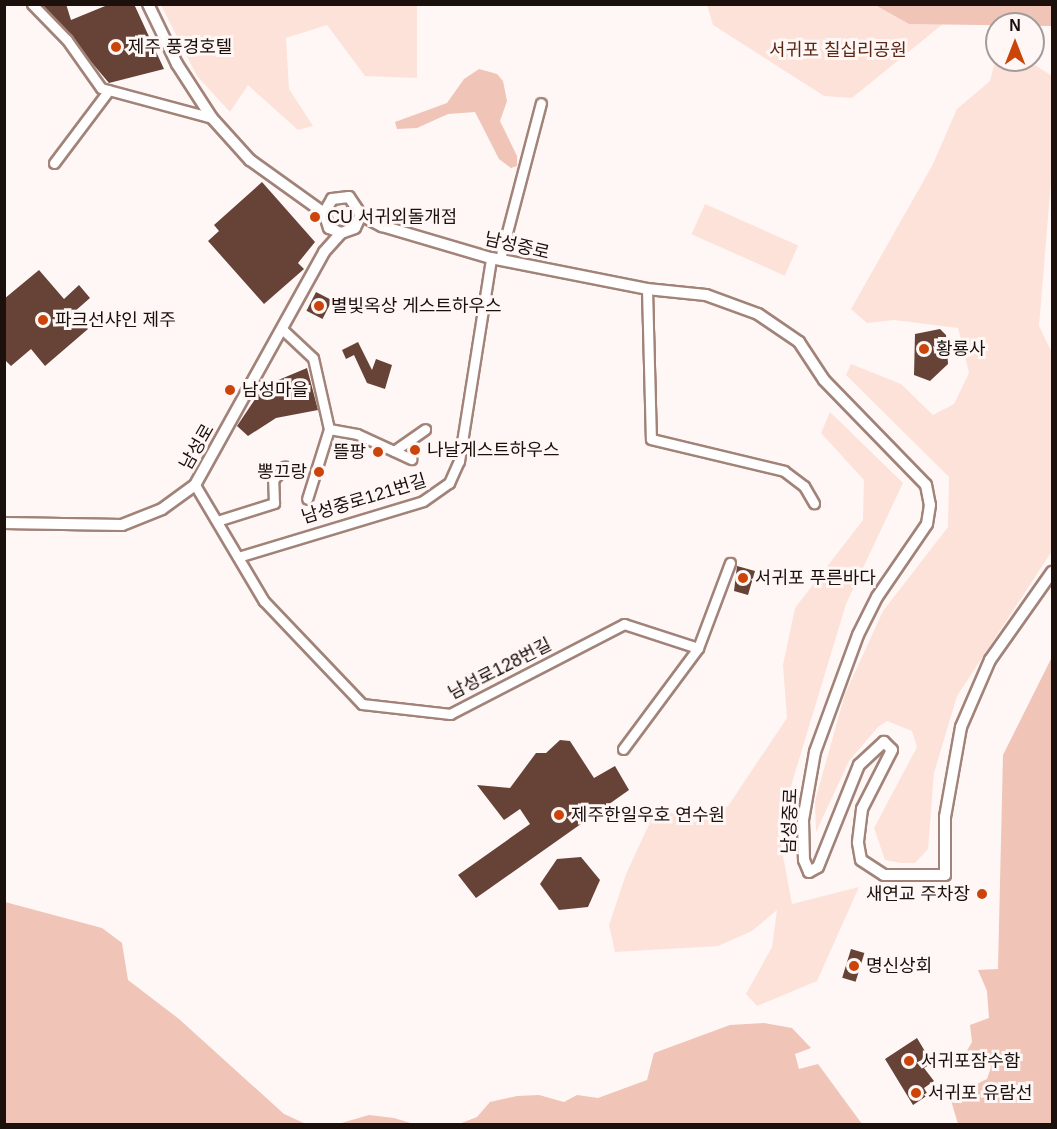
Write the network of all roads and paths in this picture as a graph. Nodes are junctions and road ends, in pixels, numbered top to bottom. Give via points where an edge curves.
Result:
1 (32, 4) edge
2 (148, 4) edge
3 (109, 90) junction
4 (541, 103) dead end
5 (212, 118) junction
6 (54, 163) dead end
7 (326, 208) junction
8 (359, 220) junction
9 (329, 228) junction
10 (341, 233) junction
11 (325, 250) junction
12 (495, 258) junction
13 (647, 290) junction
14 (282, 329) junction
15 (329, 429) junction
16 (425, 429) dead end
17 (394, 451) junction
18 (411, 459) dead end
19 (285, 466) dead end
20 (195, 484) junction
21 (307, 499) dead end
22 (814, 503) dead end
23 (217, 521) junction
24 (4, 523) edge
25 (238, 557) junction
26 (730, 563) dead end
27 (1053, 572) edge
28 (698, 648) junction
29 (623, 749) dead end

1 - 3 street via 67,40 101,88
2 - 5 street via 177,64
3 - 5 street
3 - 6 street
4 - 12 street, 남성중로121번길
5 - 7 street via 250,160
7 - 8 street via 337,197 350,197
7 - 9 street, 남성로
8 - 10 street, 남성로
8 - 12 street, 남성중로
9 - 10 street
9 - 11 street, 남성로
10 - 11 street, 남성로
11 - 14 street, 남성로
12 - 13 street, 남성중로
12 - 25 street, 남성중로121번길 via 459,461 448,483 423,501
13 - 22 street via 651,439 796,478
13 - 27 street, 남성중로 via 706,295 734,304 799,342 824,380 926,484 930,505 927,524 877,597 858,635 815,753 803,820 804,860 810,872 818,867 859,765 884,742 892,750 862,809 858,843 861,860 884,875 945,875 946,808 961,727 990,660
14 - 15 street via 313,358
14 - 20 street, 남성로
15 - 17 street via 357,434
15 - 21 street
16 - 17 street
17 - 18 street
19 - 23 street via 273,480 274,503
20 - 23 street, 남성로128번길
20 - 24 street, 남성로 via 162,509 122,525
23 - 25 street, 남성로128번길
25 - 28 street, 남성로128번길 via 264,601 362,704 450,714 624,624
26 - 28 street
28 - 29 street

